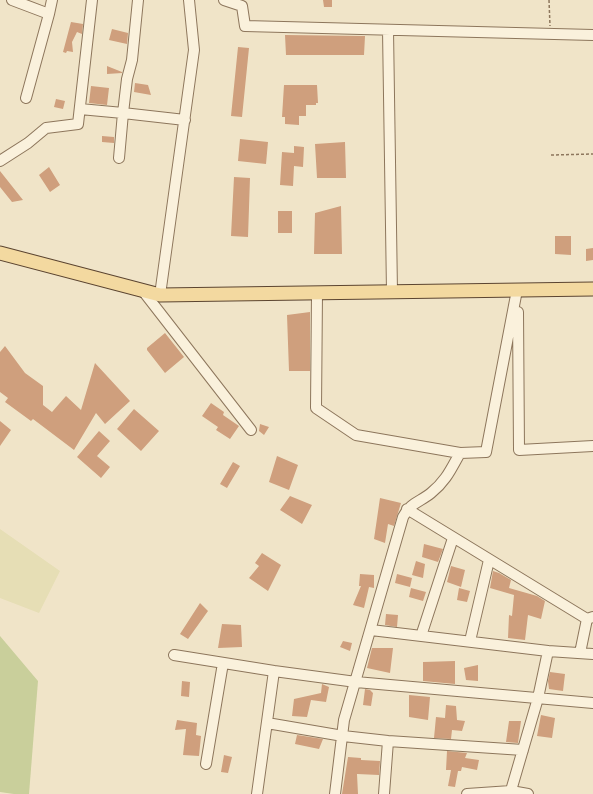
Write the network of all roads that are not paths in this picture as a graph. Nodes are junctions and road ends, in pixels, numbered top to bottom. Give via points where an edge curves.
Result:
1 (12, 0) edge
2 (52, 0) edge
3 (92, 0) edge
4 (138, 0) edge
5 (189, 0) edge
6 (224, 0) edge
7 (243, 3) edge
8 (49, 14) junction
9 (388, 30) junction
10 (593, 35) edge
11 (26, 98) dead end
12 (80, 110) junction
13 (123, 113) junction
14 (185, 120) junction
15 (119, 158) dead end
16 (0, 161) edge
17 (0, 253) edge
18 (593, 289) edge
19 (517, 290) junction
20 (142, 291) junction
21 (392, 292) junction
22 (317, 293) junction
23 (160, 295) junction
24 (251, 430) dead end
25 (593, 446) edge
26 (460, 453) junction
27 (407, 509) junction
28 (453, 538) junction
29 (490, 560) junction
30 (590, 618) edge
31 (371, 630) junction
32 (421, 636) junction
33 (470, 642) junction
34 (548, 651) junction
35 (580, 653) junction
36 (593, 654) edge
37 (174, 655) dead end
38 (223, 663) junction
39 (274, 672) junction
40 (356, 682) junction
41 (538, 698) junction
42 (593, 703) edge
43 (267, 723) junction
44 (342, 736) junction
45 (388, 741) junction
46 (523, 750) junction
47 (206, 764) dead end
48 (510, 792) edge
49 (257, 794) edge
50 (335, 794) edge
51 (384, 794) edge
52 (467, 794) edge
53 (528, 794) edge

1 - 8 street
2 - 8 street
3 - 12 street
4 - 13 street
5 - 14 street via 194,50
6 - 7 street
7 - 9 street via 245,26
8 - 11 street
9 - 10 street
9 - 21 street
12 - 13 street
12 - 16 street via 78,124 46,128
13 - 14 street
13 - 15 street
14 - 23 street
17 - 20 main road
18 - 19 main road
19 - 21 main road
19 - 25 street via 519,450
19 - 26 street via 486,452
20 - 23 main road
20 - 24 street
21 - 22 main road
22 - 23 main road
22 - 26 street via 316,408 356,435
26 - 27 street via 446,479
27 - 28 street
27 - 31 street
28 - 29 street
28 - 32 street
29 - 30 street
29 - 33 street
30 - 35 street
31 - 32 street
31 - 40 street
32 - 33 street
33 - 34 street
34 - 35 street
34 - 41 street
35 - 36 street
37 - 38 street
38 - 39 street
38 - 47 street
39 - 40 street
39 - 43 street
40 - 41 street
40 - 44 street via 344,720
41 - 42 street
41 - 46 street
43 - 44 street
43 - 49 street
44 - 45 street
44 - 50 street
45 - 46 street
45 - 51 street
46 - 48 street
48 - 52 street
48 - 53 street

